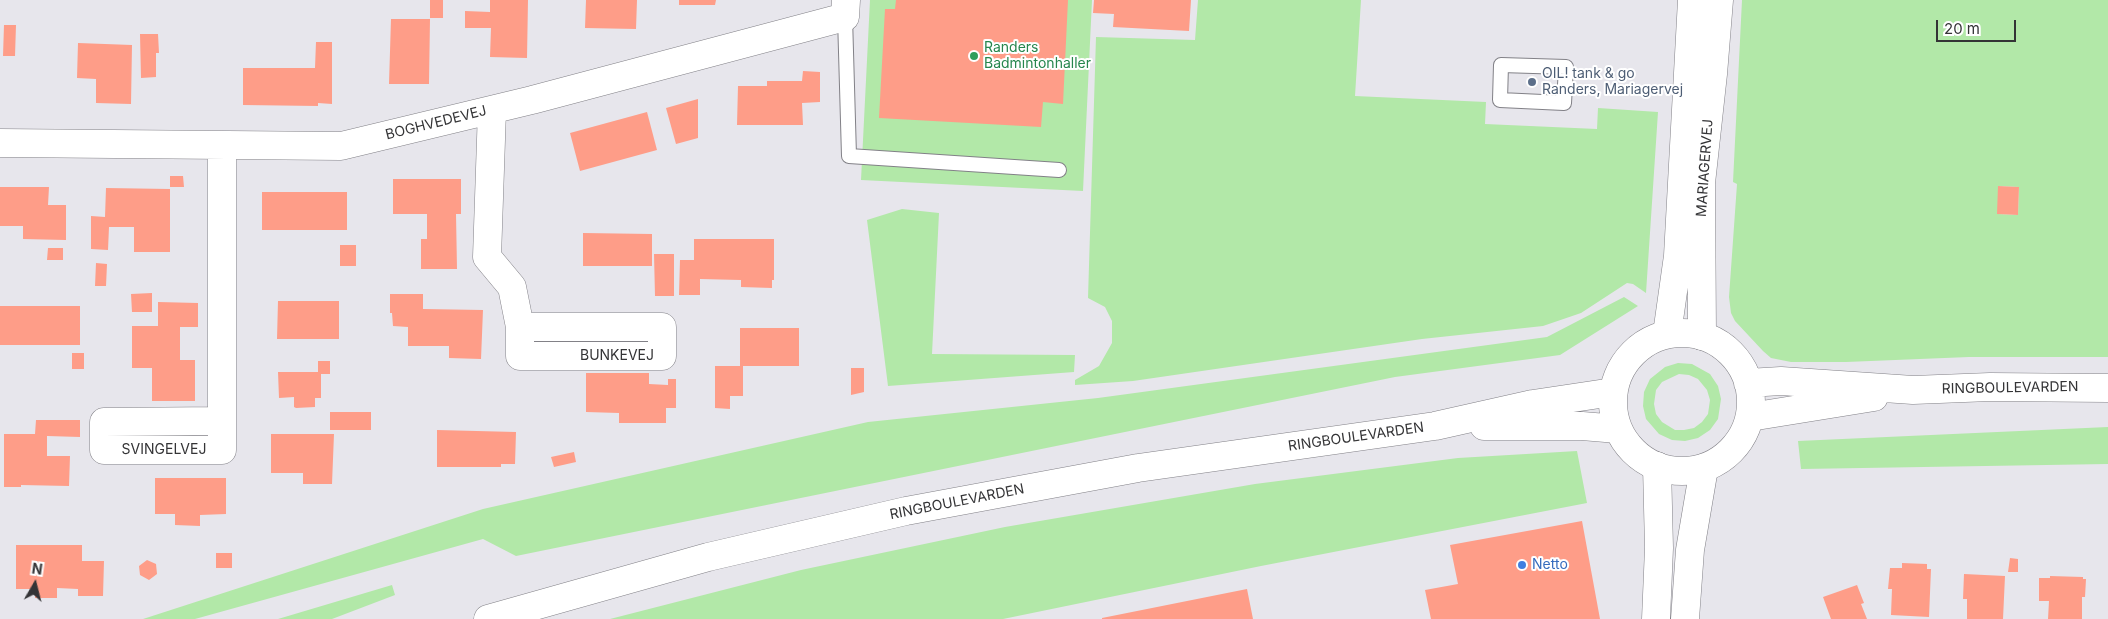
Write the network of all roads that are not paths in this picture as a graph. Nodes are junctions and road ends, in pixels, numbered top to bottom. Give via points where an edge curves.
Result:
1 (1692, 0) edge
2 (1719, 0) edge
3 (845, 9) edge
4 (1566, 67) joint
5 (492, 110) junction
6 (0, 143) edge
7 (222, 146) junction
8 (1059, 170) dead end
9 (520, 327) dead end
10 (1667, 334) junction
11 (1702, 336) junction
12 (1748, 383) junction
13 (2108, 388) edge
14 (1913, 390) junction
15 (1613, 392) junction
16 (1750, 416) junction
17 (222, 422) dead end
18 (1434, 426) junction
19 (1618, 429) junction
20 (1657, 466) junction
21 (1704, 468) junction
22 (488, 619) edge
23 (1656, 619) edge
24 (1685, 619) edge

1 - 10 street, MARIAGERVEJ via 1678,256
2 - 11 street, MARIAGERVEJ via 1701,183
3 - 5 street, BOGHVEDEVEJ
3 - 8 lane via 849,156
4 - 4 lane via 1564,103 1500,100 1501,65
5 - 7 street, BOGHVEDEVEJ via 341,146
5 - 9 street via 487,257 512,286
6 - 7 street, BOGHVEDEVEJ
7 - 17 street
10 - 11 street
10 - 15 street via 1645,343 1627,359
11 - 12 street via 1715,341 1736,359
12 - 14 street, RINGBOULEVARDEN via 1781,381
12 - 16 street
13 - 14 street, RINGBOULEVARDEN
14 - 16 street, RINGBOULEVARDEN
15 - 18 street, RINGBOULEVARDEN via 1533,404
15 - 19 street via 1612,404
16 - 21 street via 1731,451
18 - 19 street, RINGBOULEVARDEN
18 - 22 street, RINGBOULEVARDEN via 1138,468 906,511 708,557
19 - 20 street via 1638,456
20 - 21 street via 1680,471
20 - 23 street via 1659,548
21 - 24 street via 1690,550

